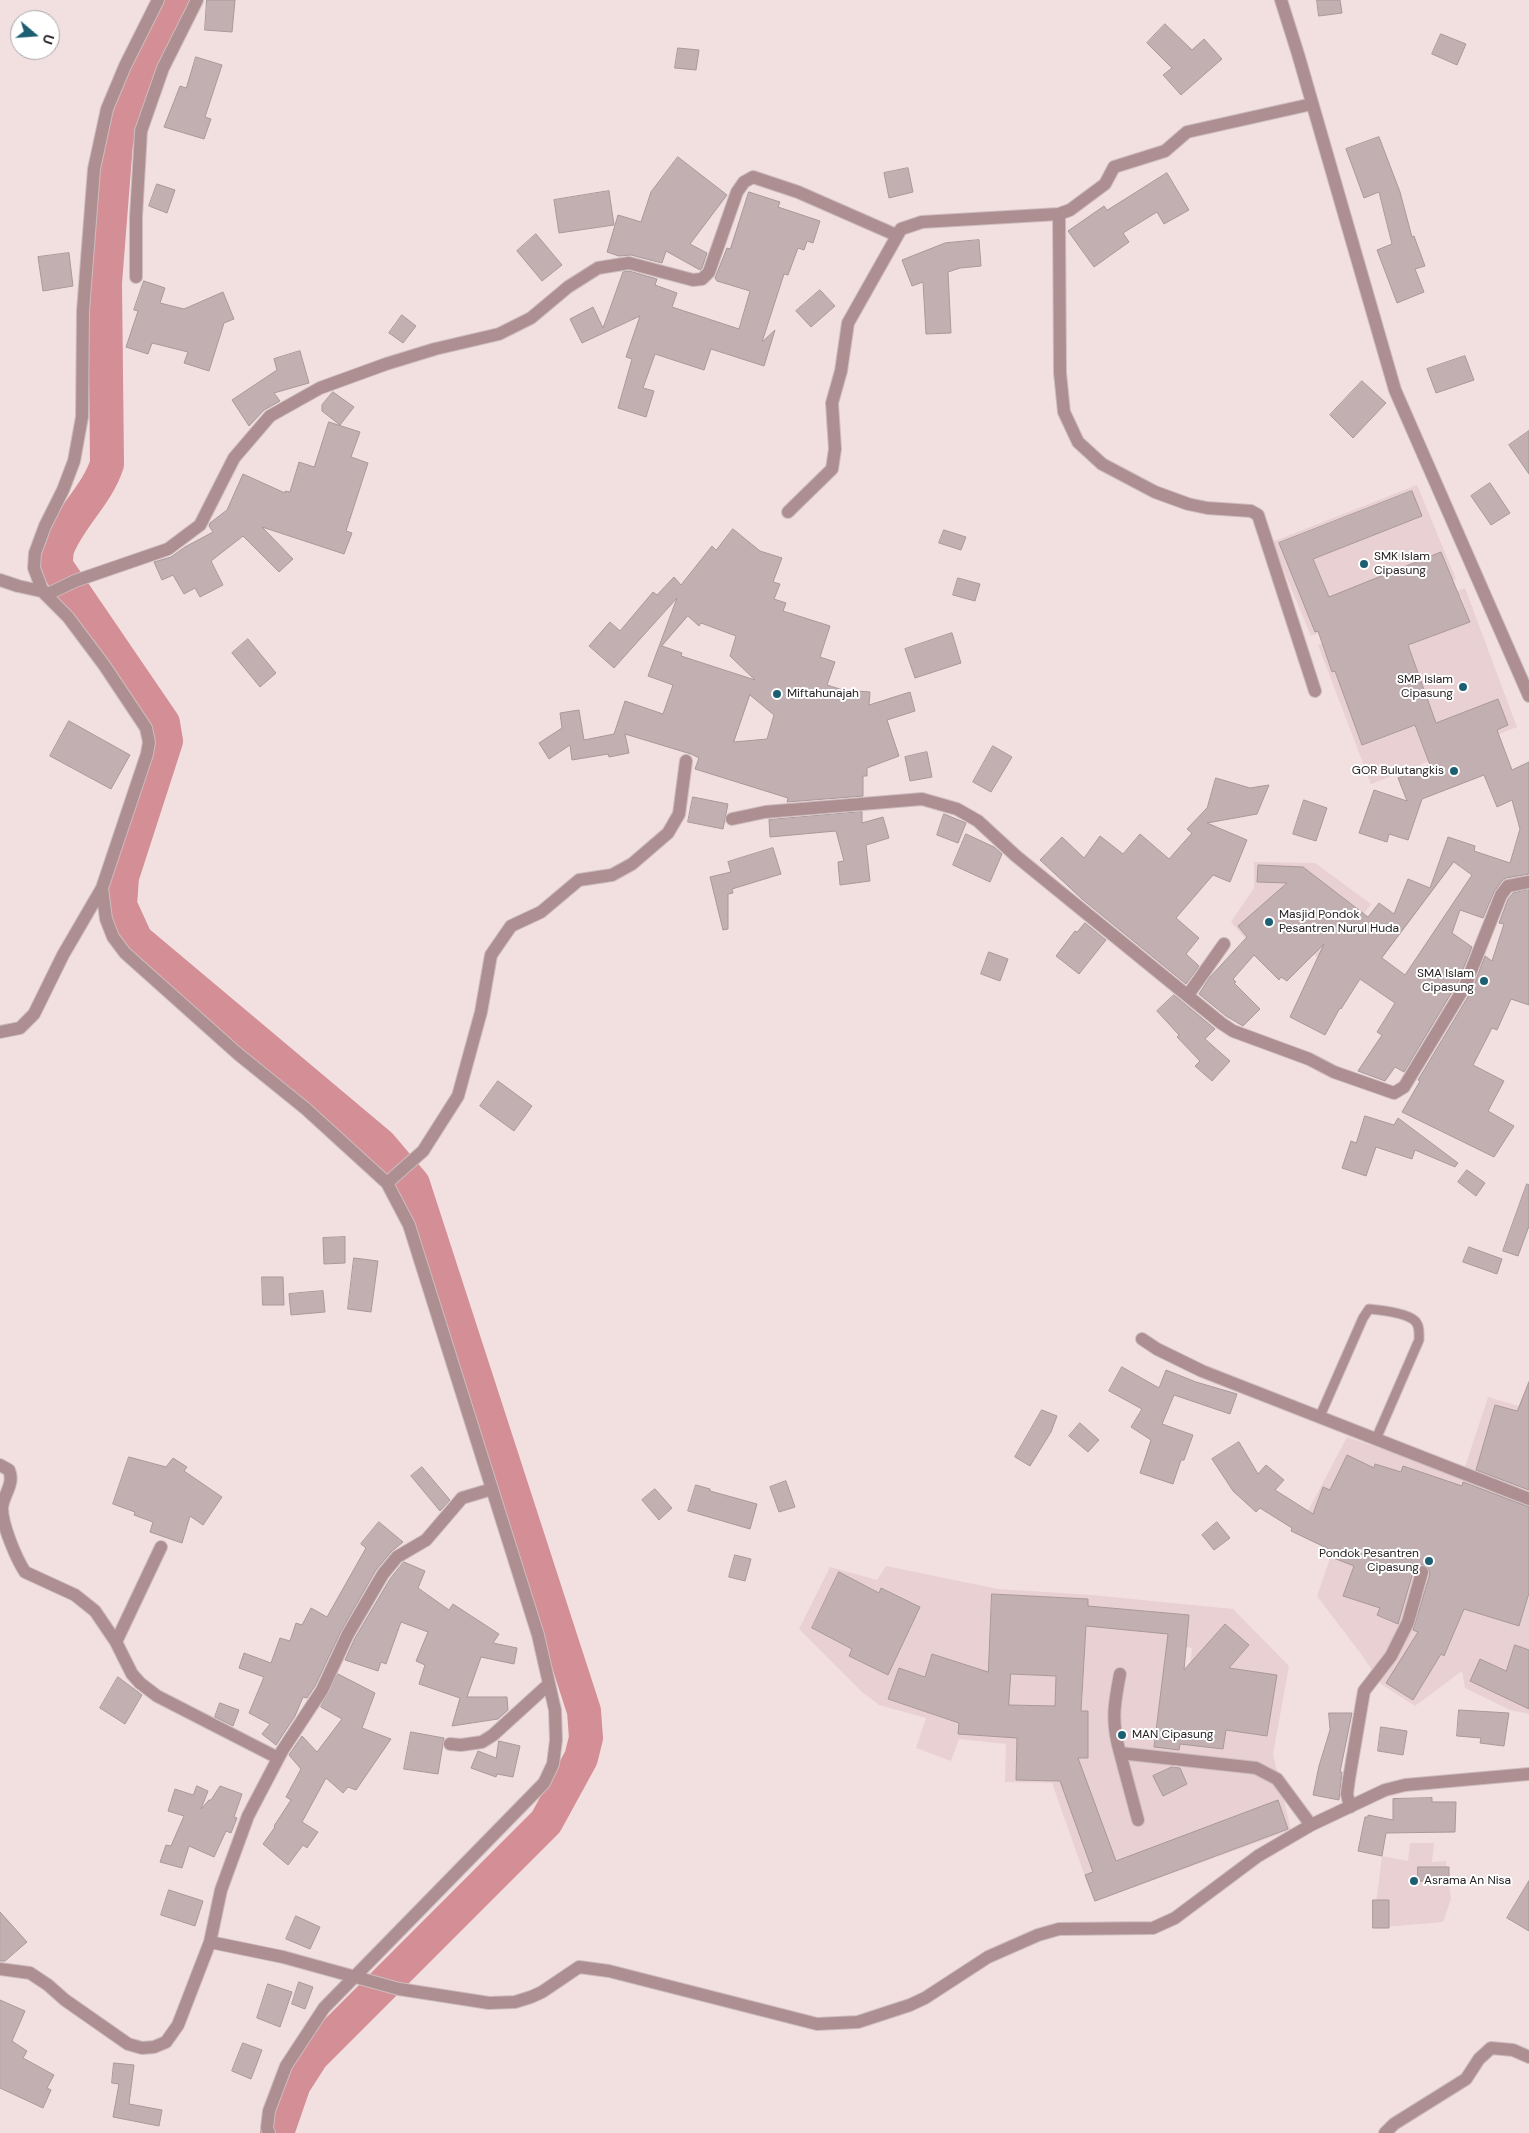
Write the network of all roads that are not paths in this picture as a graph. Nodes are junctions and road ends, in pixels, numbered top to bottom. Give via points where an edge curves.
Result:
1 (158, 0) edge
2 (197, 0) edge
3 (1281, 0) edge
4 (1312, 104) junction
5 (1059, 214) junction
6 (896, 236) junction
7 (136, 277) dead end
8 (788, 512) dead end
9 (0, 580) edge
10 (49, 592) junction
11 (1315, 692) dead end
12 (1529, 696) edge
13 (686, 761) dead end
14 (732, 819) dead end
15 (1529, 882) edge
16 (102, 888) junction
17 (1224, 944) dead end
18 (1188, 995) junction
19 (0, 1032) edge
20 (389, 1180) junction
21 (1142, 1339) dead end
22 (1320, 1416) junction
23 (1376, 1439) junction
24 (0, 1466) edge
25 (492, 1490) junction
26 (1529, 1500) edge
27 (161, 1547) dead end
28 (1422, 1572) dead end
29 (116, 1642) junction
30 (1120, 1674) dead end
31 (549, 1684) junction
32 (450, 1744) dead end
33 (1120, 1753) junction
34 (278, 1758) junction
35 (1529, 1774) edge
36 (1350, 1807) junction
37 (1138, 1820) dead end
38 (1311, 1825) junction
39 (210, 1942) junction
40 (0, 1969) edge
41 (354, 1976) junction
42 (1529, 2057) edge
43 (268, 2133) edge
44 (1385, 2133) edge

1 - 10 street via 107,109 94,168 83,311 82,417 74,461 36,552 34,568
2 - 7 street via 163,68 141,131
3 - 4 street
4 - 5 street via 1187,132 1165,151 1114,167 1105,184 1070,210
4 - 12 street via 1395,390
5 - 6 street via 922,222 901,229
5 - 11 street via 1060,374 1064,412 1078,442 1102,464 1148,488 1188,504 1251,511 1258,515
6 - 8 street via 848,322 832,403 835,449 832,469
6 - 10 street via 798,192 753,177 744,182 737,192 709,272 702,278 693,280 629,262 598,268 568,287 531,318 499,334 435,349 320,388 270,416 234,458 200,525 168,549
9 - 10 street
10 - 16 street via 146,728 147,754
13 - 20 street via 679,814 668,833 632,864 612,875 579,880 541,912 511,926 491,955 481,1012 458,1096 423,1151
14 - 18 street via 765,812 922,799 957,809 978,821 1016,856
15 - 18 street via 1508,886 1501,895 1465,986 1404,1087 1394,1093 1233,1031
16 - 19 street via 63,955 34,1014 20,1028
16 - 20 street via 112,936 125,952 238,1054
17 - 18 street
20 - 25 street via 409,1225
21 - 22 street via 1202,1371
22 - 23 street
22 - 23 lane via 1369,1310 1382,1310 1414,1320 1419,1328 1419,1340
23 - 26 street
24 - 29 street via 9,1470 12,1478 3,1502 4,1523 25,1572 60,1586 86,1602
25 - 31 street via 538,1635
25 - 34 street via 462,1498 426,1540 397,1557 383,1574 348,1634 322,1690
27 - 29 street
28 - 36 street via 1408,1622 1391,1656 1364,1690 1347,1794
29 - 34 street via 132,1674 151,1691
30 - 33 street via 1114,1707 1114,1731
31 - 32 street via 482,1742
31 - 41 street via 555,1710 556,1740 553,1764 544,1783
33 - 37 street
33 - 38 street via 1256,1768 1278,1779
34 - 39 street via 248,1816 234,1852 221,1890
35 - 36 street via 1405,1785
36 - 38 street
38 - 41 street via 1258,1856 1175,1918 1153,1928 1059,1928 988,1957 925,1998 858,2022 817,2024 593,1968 579,1967 542,1992 515,2002 489,2003 399,1989
39 - 40 street via 178,2024 166,2042 154,2047 128,2044 30,1973
39 - 41 street
41 - 43 street via 324,2008 286,2066 269,2111
42 - 44 street via 1513,2050 1491,2048 1466,2079

